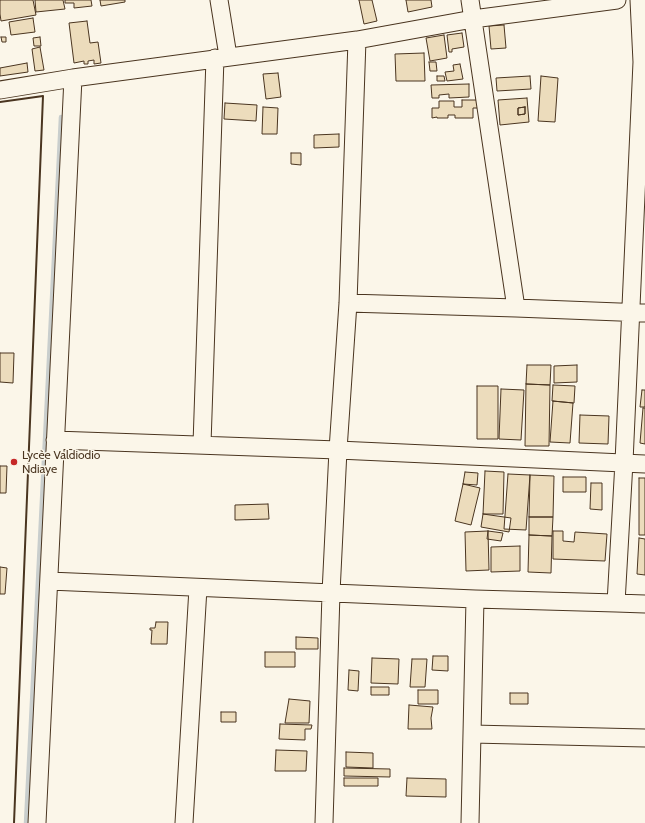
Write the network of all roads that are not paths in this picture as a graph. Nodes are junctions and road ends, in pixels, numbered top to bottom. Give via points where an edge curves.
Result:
1 (219, 0) edge
2 (470, 0) edge
3 (616, 0) edge
4 (639, 0) edge
5 (473, 19) junction
6 (357, 40) junction
7 (221, 57) junction
8 (644, 62) edge
9 (73, 78) junction
10 (0, 90) edge
11 (348, 303) junction
12 (516, 308) junction
13 (638, 313) edge
14 (56, 440) junction
15 (202, 444) junction
16 (338, 450) junction
17 (624, 462) junction
18 (645, 464) edge
19 (49, 581) junction
20 (198, 588) junction
21 (331, 593) junction
22 (475, 599) junction
23 (616, 603) junction
24 (645, 604) edge
25 (472, 734) junction
26 (645, 738) edge
27 (37, 823) edge
28 (184, 823) edge
29 (324, 823) edge
30 (470, 823) edge

1 - 7 street
2 - 5 street
3 - 5 street
4 - 8 street
5 - 6 street
5 - 12 street
6 - 7 street
6 - 11 street
7 - 9 street
7 - 15 street
8 - 13 street
9 - 10 street
9 - 14 street
11 - 12 street
11 - 16 street
12 - 13 street
13 - 17 street
14 - 15 street
14 - 19 street
15 - 16 street
16 - 17 street
16 - 21 street
17 - 18 street
17 - 23 street
19 - 20 street
19 - 27 street
20 - 21 street
20 - 28 street
21 - 22 street
21 - 29 street
22 - 23 street
22 - 25 street
23 - 24 street
25 - 26 street
25 - 30 street

